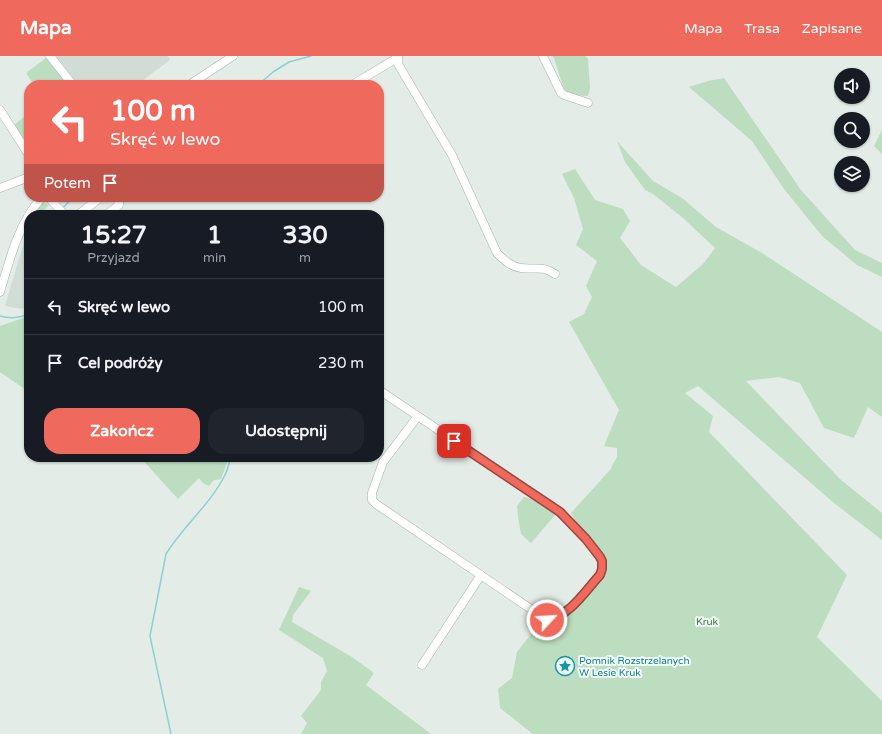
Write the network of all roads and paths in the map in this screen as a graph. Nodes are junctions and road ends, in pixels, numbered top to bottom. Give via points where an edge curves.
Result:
1 (50, 56) edge
2 (232, 56) edge
3 (543, 56) edge
4 (398, 57) edge
5 (69, 80) edge
6 (196, 80) edge
7 (360, 80) edge
8 (588, 103) dead end
9 (0, 110) edge
10 (24, 146) edge
11 (24, 179) edge
12 (0, 188) edge
13 (38, 202) edge
14 (53, 202) edge
15 (95, 202) edge
16 (119, 202) edge
17 (32, 210) edge
18 (61, 210) edge
19 (84, 210) edge
20 (112, 210) edge
21 (24, 223) edge
22 (555, 274) dead end
23 (0, 292) edge
24 (384, 393) edge
25 (418, 416) junction
26 (384, 461) edge
27 (383, 462) edge
28 (481, 575) junction
29 (422, 664) dead end

1 - 5 street
2 - 6 street
3 - 8 street via 561,93
4 - 7 street
4 - 22 street via 398,64 452,155 497,253 519,268 544,268
9 - 10 street
11 - 12 street
13 - 17 street
14 - 18 street
15 - 19 street
16 - 20 street
21 - 23 street
24 - 25 street
25 - 26 street
25 - 28 street via 560,512 586,539 602,561 600,575 572,606 547,620
27 - 28 street via 372,500
28 - 29 street

